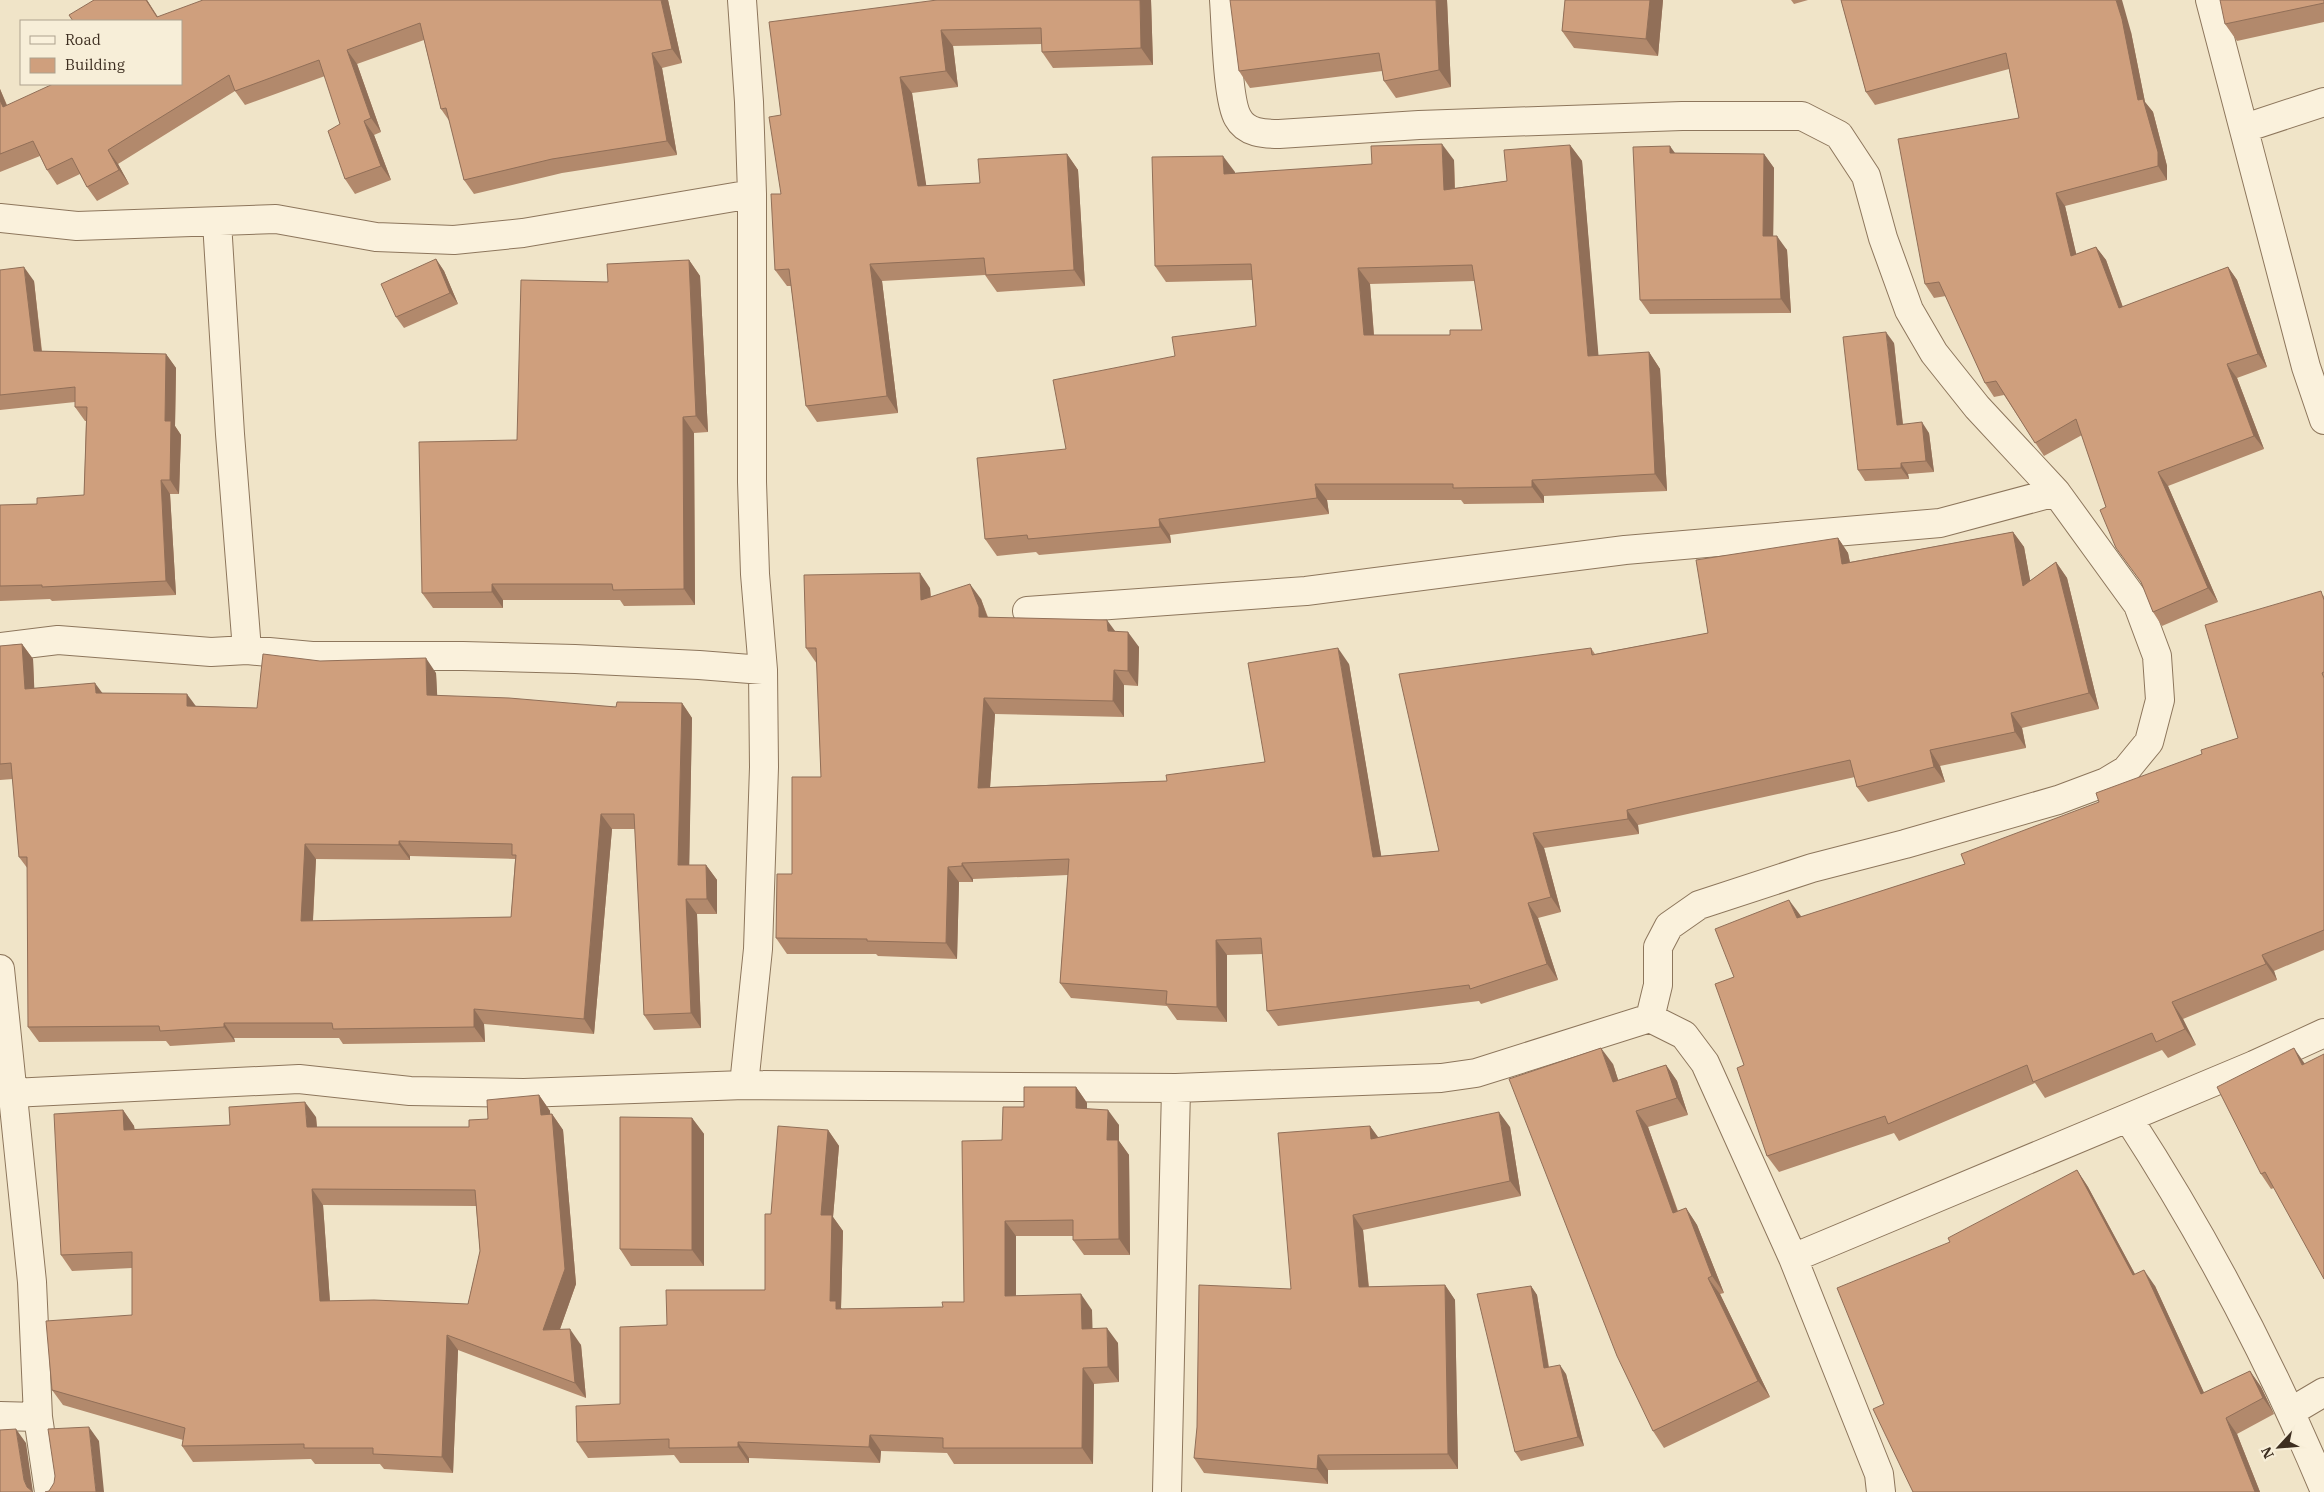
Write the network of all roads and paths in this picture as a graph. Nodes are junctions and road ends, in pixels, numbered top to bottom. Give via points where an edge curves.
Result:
1 (742, 0) edge
2 (1224, 0) edge
3 (2210, 0) edge
4 (2324, 102) edge
5 (2245, 128) junction
6 (752, 194) junction
7 (0, 218) edge
8 (217, 222) junction
9 (2324, 420) edge
10 (2056, 492) junction
11 (1027, 611) dead end
12 (0, 647) edge
13 (247, 650) junction
14 (763, 670) junction
15 (0, 969) edge
16 (1650, 1018) junction
17 (2324, 1033) edge
18 (744, 1084) junction
19 (1176, 1088) junction
20 (12, 1093) junction
21 (2128, 1118) junction
22 (1793, 1258) junction
23 (2324, 1392) edge
24 (2292, 1411) junction
25 (0, 1416) edge
26 (38, 1417) junction
27 (2324, 1489) edge
28 (49, 1492) edge
29 (1167, 1492) edge
30 (1882, 1492) edge

1 - 6 street
2 - 10 street via 1232,96 1238,119 1249,129 1262,134 1682,116 1802,116 1839,135 1866,176 1909,310 1934,353 1977,407
3 - 5 street
4 - 5 street
5 - 9 street via 2306,366
6 - 8 street via 522,233 454,240 376,236 276,220
6 - 14 street via 752,482
7 - 8 street via 77,226
8 - 13 street
10 - 11 street via 1940,523 1625,550 1306,592
10 - 16 street via 2138,605 2156,656 2160,700 2149,742 2126,770 2106,782 2058,800 1812,868 1699,906 1669,926 1658,947 1658,985
12 - 13 street via 58,640 211,652
13 - 14 street via 312,656 575,659
14 - 18 street via 764,767 758,949
15 - 20 street
16 - 19 street via 1458,1076
16 - 22 street via 1684,1035 1705,1063
17 - 21 street
18 - 19 street
18 - 20 street via 515,1093 410,1091 299,1079
19 - 29 street
20 - 26 street via 32,1282
21 - 22 street
21 - 24 street via 2176,1192
22 - 30 street via 1879,1474
23 - 24 street
24 - 27 street
25 - 26 street
26 - 28 street

